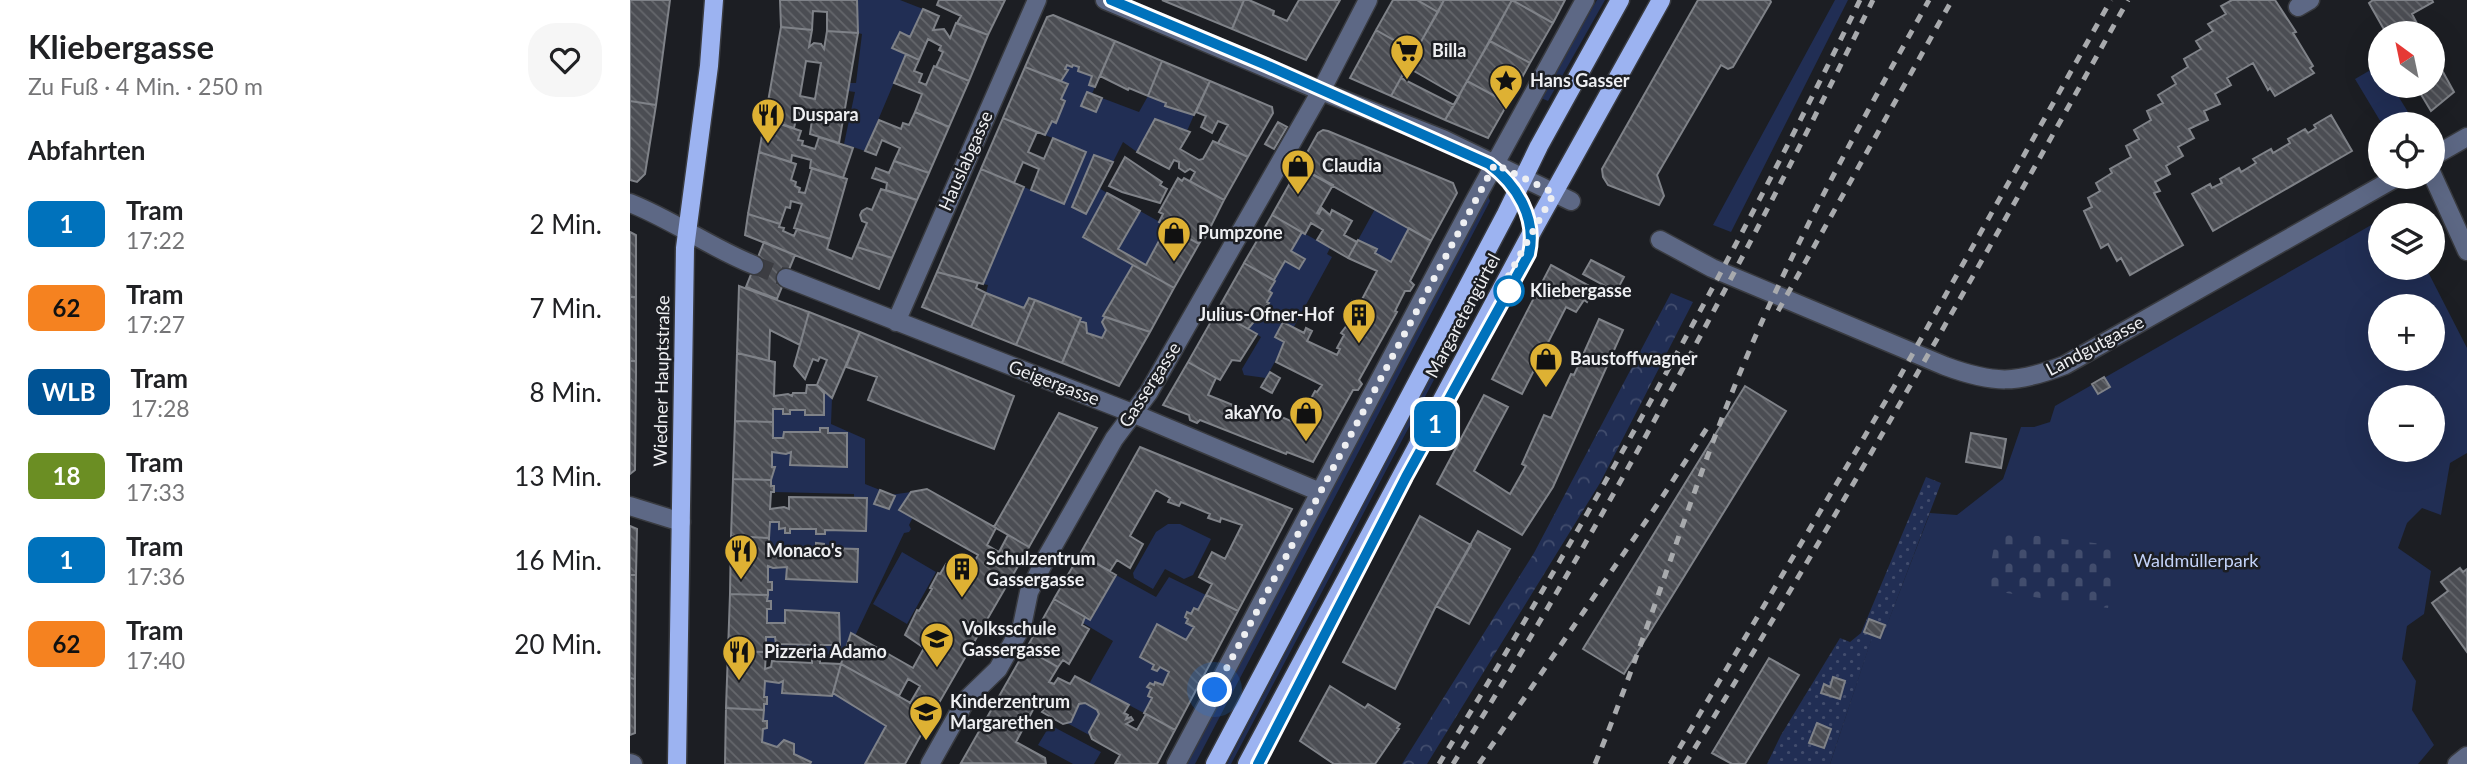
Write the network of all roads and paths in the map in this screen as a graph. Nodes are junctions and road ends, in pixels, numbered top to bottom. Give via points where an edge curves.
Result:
1 (714, 0) edge
2 (1037, 0) edge
3 (1105, 0) edge
4 (1368, 0) edge
5 (1585, 0) edge
6 (1620, 0) edge
7 (1661, 0) edge
8 (1321, 91) junction
9 (2467, 137) edge
10 (2445, 150) edge
11 (1495, 164) junction
12 (1524, 178) junction
13 (2377, 189) edge
14 (2439, 189) edge
15 (1554, 193) junction
16 (1571, 201) dead end
17 (630, 202) edge
18 (687, 231) junction
19 (1660, 240) dead end
20 (2467, 251) edge
21 (754, 265) tunnel mouth
22 (786, 278) tunnel mouth
23 (896, 322) junction
24 (1132, 414) junction
25 (1320, 492) junction
26 (630, 506) edge
27 (681, 522) junction
28 (2467, 756) edge
29 (677, 764) edge
30 (930, 764) edge
31 (1176, 764) edge
32 (1215, 764) edge
33 (1247, 764) edge
34 (2457, 764) edge

1 - 18 main road, Wiedner Hauptstraße
2 - 23 street, Hauslabgasse
3 - 8 street
4 - 8 street, Gassergasse
5 - 11 street
6 - 12 main road, Margaretengürtel
7 - 15 main road, Margaretengürtel
8 - 11 street
8 - 24 street, Gassergasse via 1149,392
9 - 10 street
11 - 12 street
11 - 25 street
12 - 15 street
12 - 32 main road, Margaretengürtel
13 - 19 street, Landgutgasse via 2065,365 2018,379 1984,379 1945,366 1712,268
14 - 20 street
15 - 16 street
15 - 33 main road, Margaretengürtel
17 - 18 street
18 - 21 street
18 - 27 main road, Wiedner Hauptstraße
22 - 23 street, Geigergasse
23 - 24 street, Geigergasse
24 - 25 street, Geigergasse
24 - 30 street, Gassergasse via 1045,560 1029,592 1022,626 998,669 966,700
25 - 31 street
26 - 27 street
27 - 29 main road, Wiedner Hauptstraße
28 - 34 street

